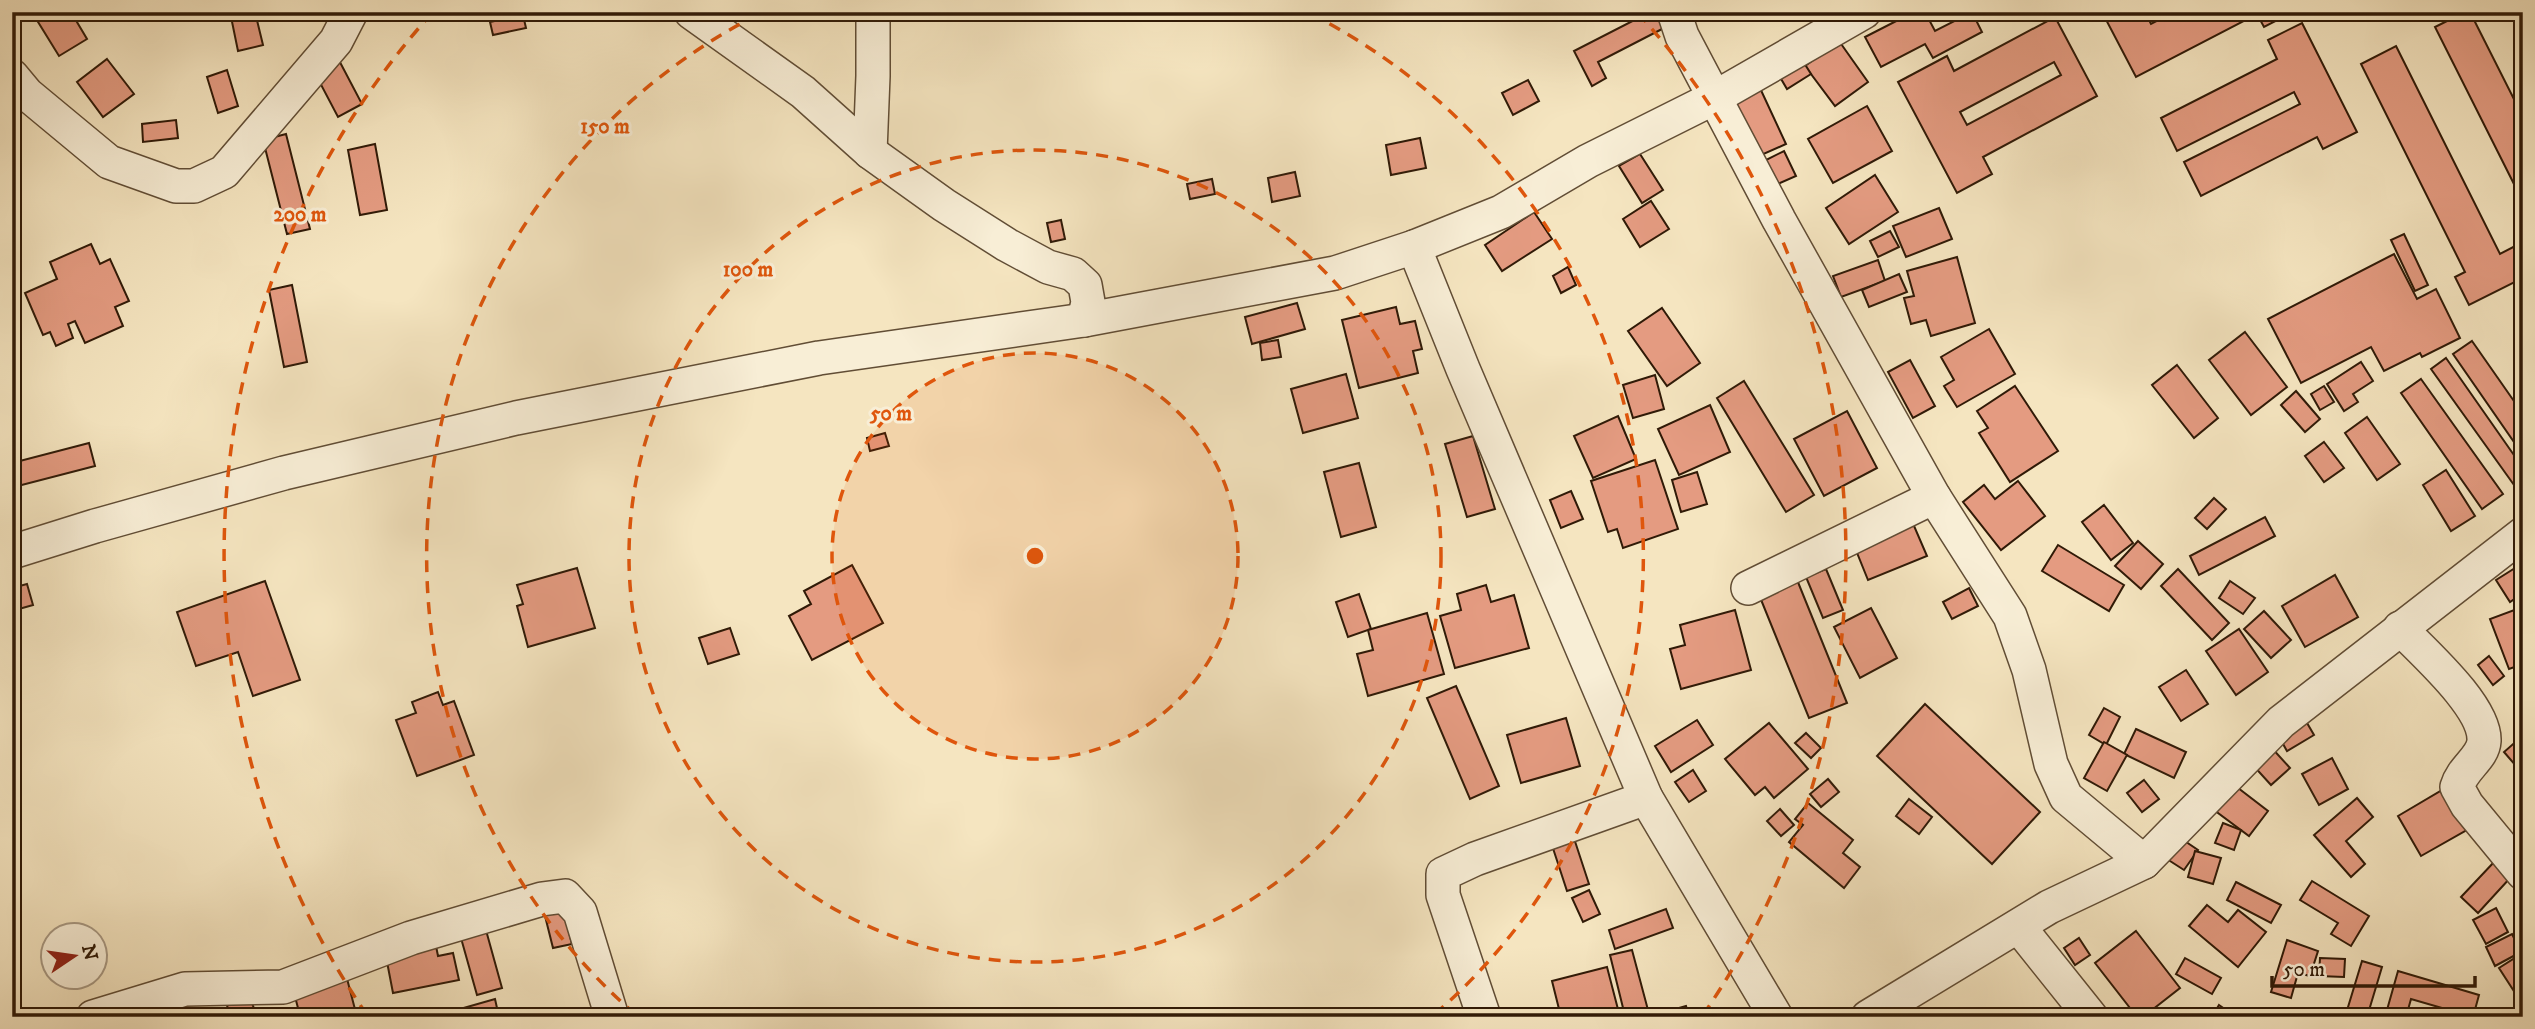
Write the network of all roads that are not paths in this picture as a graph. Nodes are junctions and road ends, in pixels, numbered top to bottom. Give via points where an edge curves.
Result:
1 (351, 12) edge
2 (691, 12) edge
3 (873, 12) edge
4 (1674, 12) edge
5 (1864, 12) edge
6 (12, 76) edge
7 (1714, 98) junction
8 (870, 152) junction
9 (1414, 247) junction
10 (1084, 320) junction
11 (1934, 497) junction
12 (2523, 534) edge
13 (12, 552) edge
14 (1748, 588) dead end
15 (2400, 628) junction
16 (1646, 798) junction
17 (2144, 862) junction
18 (2523, 873) edge
19 (2019, 927) junction
20 (153, 1008) edge
21 (93, 1017) edge
22 (612, 1017) edge
23 (1484, 1017) edge
24 (1776, 1017) edge
25 (1868, 1017) edge
26 (2091, 1017) edge

1 - 6 street via 336,41 224,172 194,186 176,186 109,162 27,94
2 - 8 street via 803,92
3 - 8 street
4 - 7 street
5 - 7 street
7 - 9 street via 1588,161 1501,212
7 - 11 street
8 - 10 street via 1007,245 1048,267 1073,274 1085,285
9 - 10 street via 1335,273
9 - 16 street
10 - 13 street via 819,358 516,418 284,473
11 - 14 street
11 - 17 street via 2010,616 2029,670 2051,764 2066,797
12 - 15 street
15 - 17 street via 2281,722
15 - 18 street via 2468,699 2477,715 2484,740 2479,756 2461,774 2457,787
16 - 23 street via 1443,874 1443,895
16 - 24 street
17 - 19 street via 2049,907
19 - 25 street
19 - 26 street
20 - 21 street
20 - 22 street via 185,989 283,987 411,939 565,895 580,912

